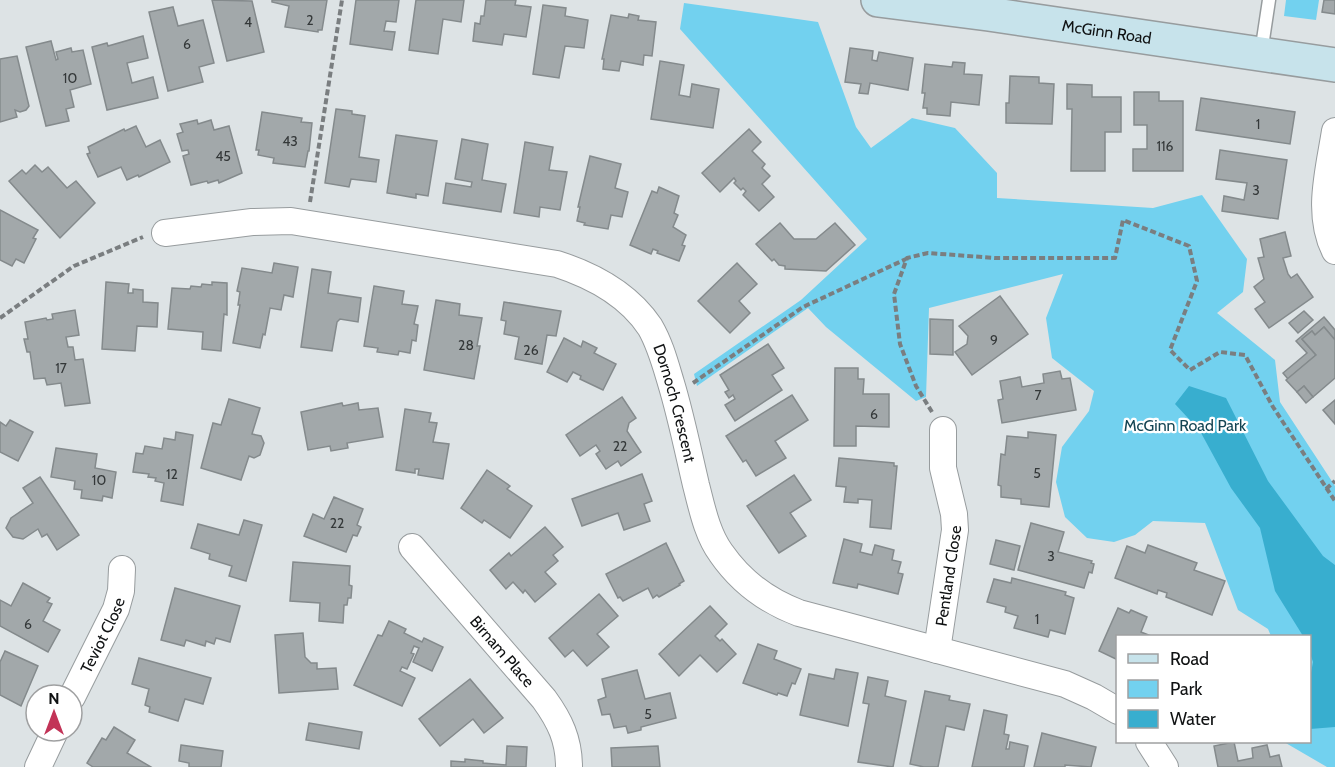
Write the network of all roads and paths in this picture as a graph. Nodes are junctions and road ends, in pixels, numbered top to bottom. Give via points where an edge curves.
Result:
1 (342, 0) edge
2 (878, 0) edge
3 (1269, 0) edge
4 (989, 7) edge
5 (1261, 54) junction
6 (1335, 64) edge
7 (1335, 131) edge
8 (307, 224) junction
9 (165, 233) joint
10 (1335, 251) edge
11 (907, 258) junction
12 (0, 318) edge
13 (675, 396) junction
14 (943, 430) joint
15 (1335, 482) edge
16 (1326, 489) junction
17 (1335, 501) edge
18 (412, 547) dead end
19 (122, 569) dead end
20 (937, 650) junction
21 (79, 683) edge
22 (1116, 710) edge
23 (49, 743) edge
24 (1150, 743) edge
25 (38, 767) edge
26 (569, 767) edge
27 (1165, 767) edge

1 - 8 path
2 - 4 street, McGinn Road
3 - 5 lane
4 - 5 street, McGinn Road
5 - 6 street, McGinn Road
7 - 10 street via 1324,206
8 - 9 street, Dornoch Crescent via 280,220
8 - 13 street, Dornoch Crescent via 557,264 581,272 616,291 649,326 661,348
9 - 12 path via 137,238 74,266
11 - 13 path via 802,307
11 - 14 path via 894,294 900,344 916,386
11 - 16 path via 928,252 995,258 1115,258 1123,220 1189,246 1197,281 1170,350 1190,369 1220,352 1245,355
13 - 20 street, Dornoch Crescent via 706,523 720,552 741,578 781,606
14 - 20 street, Pentland Close via 941,456 955,530
15 - 16 path
16 - 17 path
18 - 26 street, Birnam Place via 556,715 565,733
19 - 21 street, Teviot Close via 116,609
20 - 22 street, Dornoch Crescent via 1065,684
23 - 25 street
24 - 27 street

